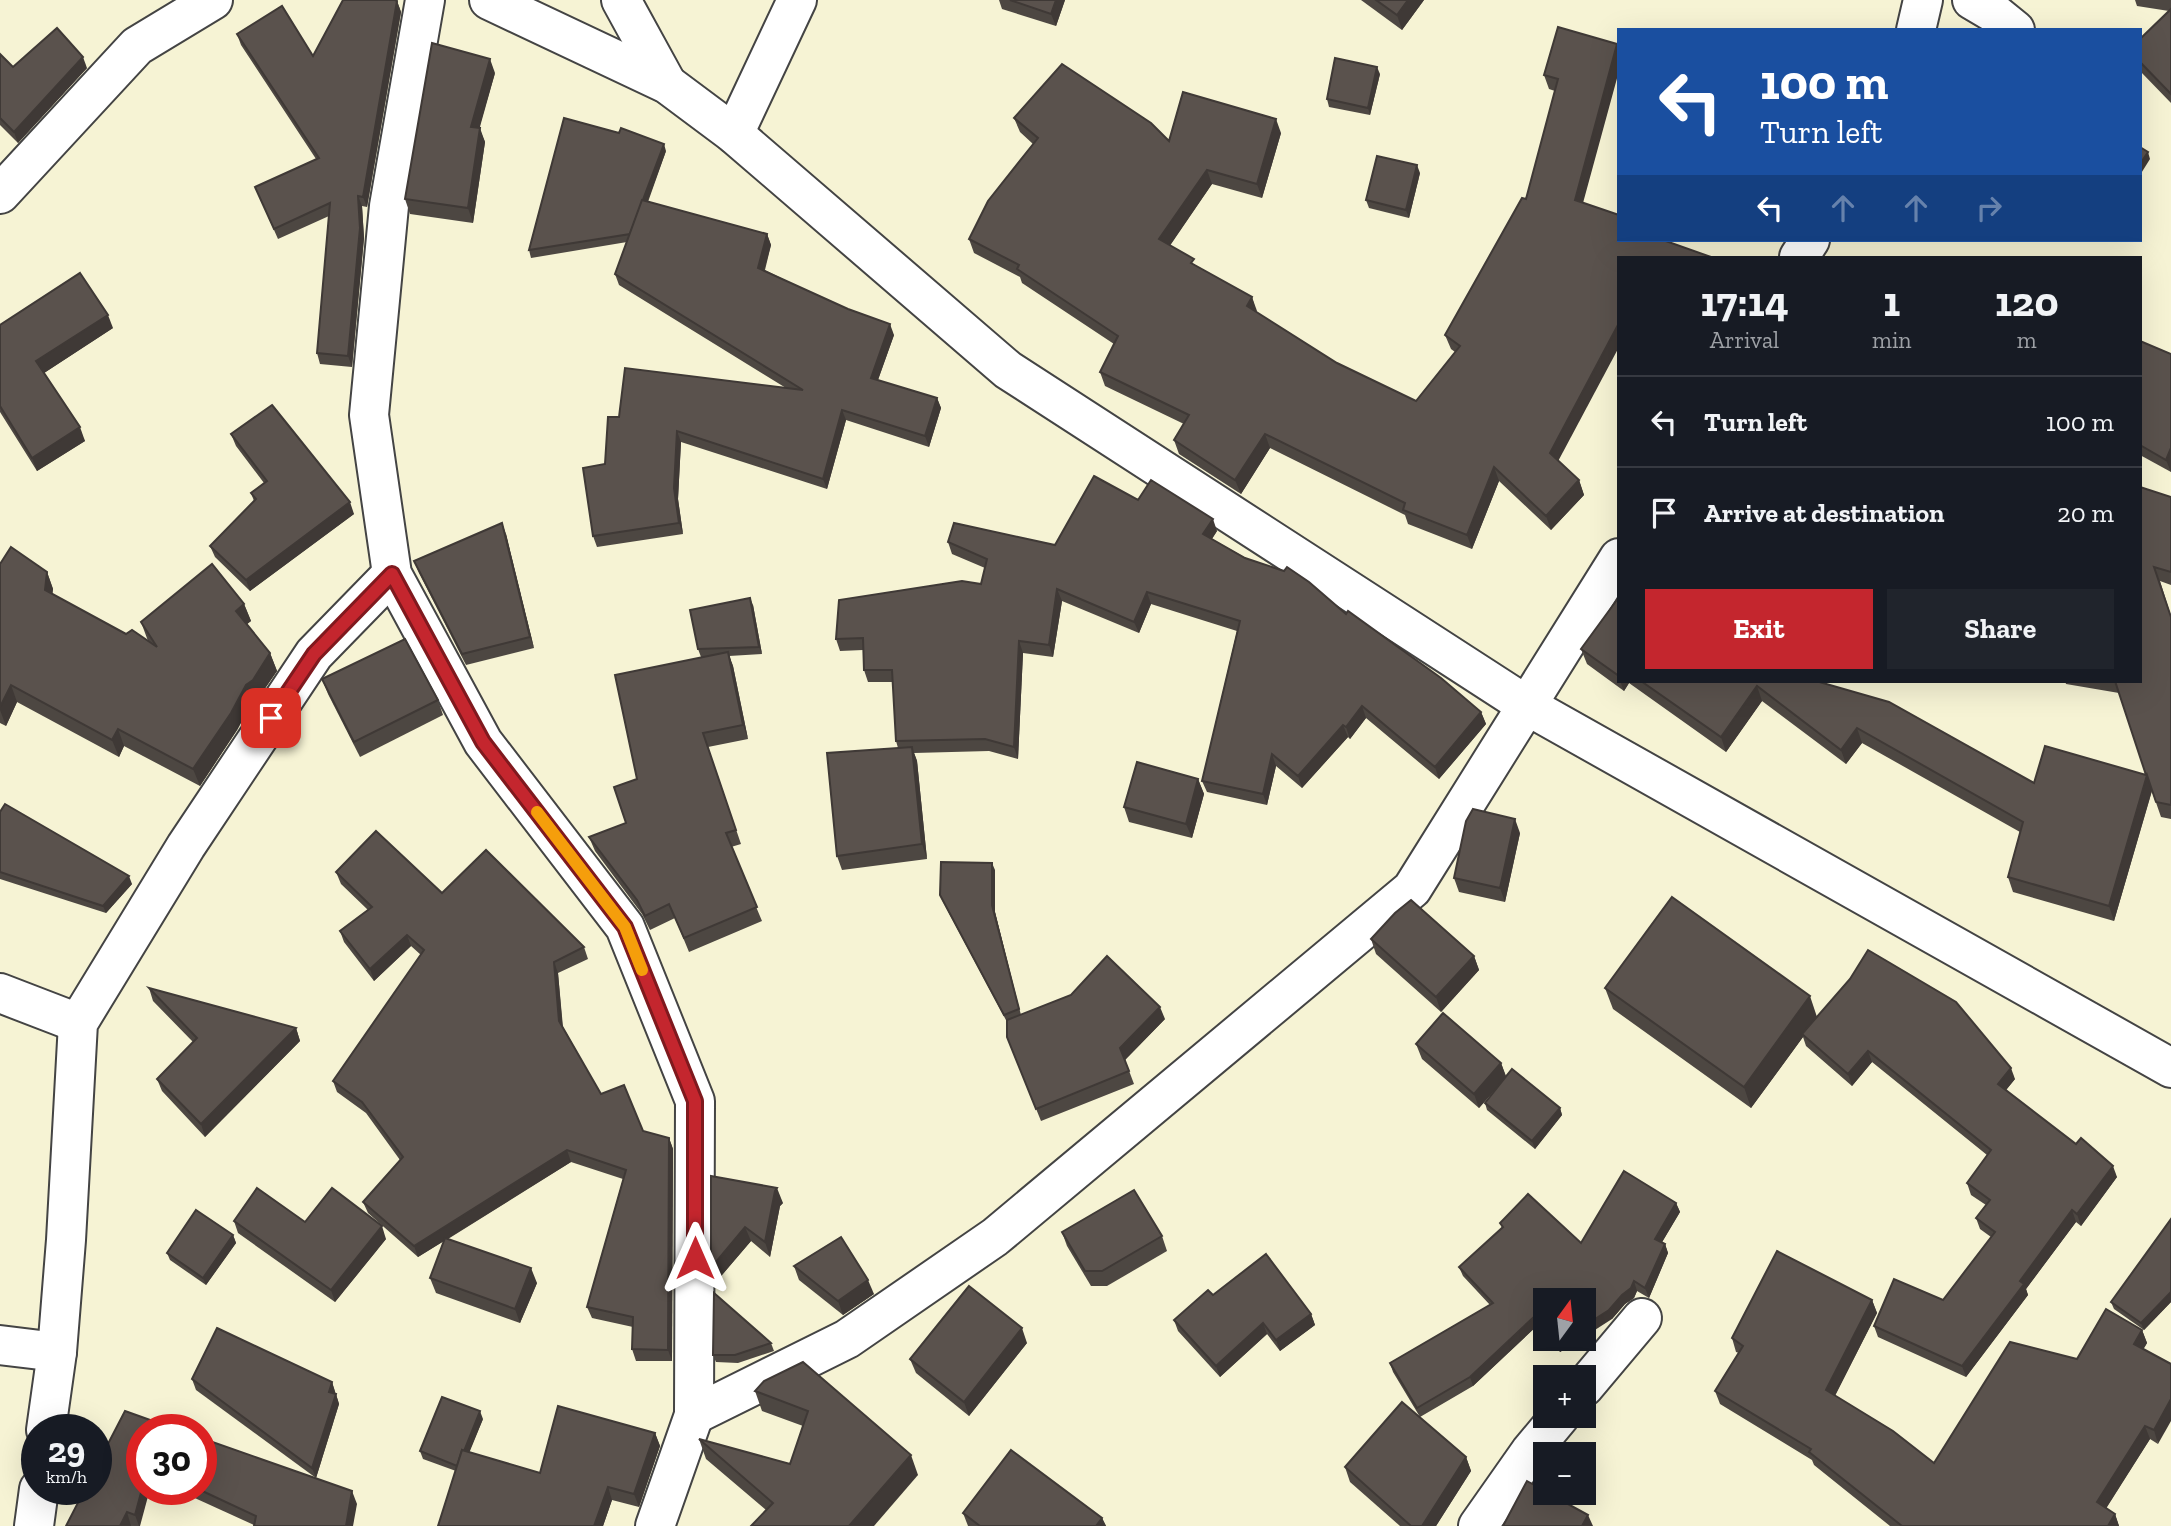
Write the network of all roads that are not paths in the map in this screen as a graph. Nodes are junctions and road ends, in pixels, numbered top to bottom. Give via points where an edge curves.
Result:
1 (213, 0) edge
2 (425, 0) edge
3 (489, 0) edge
4 (621, 0) edge
5 (797, 0) edge
6 (1923, 0) edge
7 (1972, 0) edge
8 (1916, 28) edge
9 (2013, 28) edge
10 (667, 84) junction
11 (734, 134) junction
12 (0, 194) edge
13 (1617, 561) edge
14 (392, 574) junction
15 (1526, 705) junction
16 (0, 993) edge
17 (78, 1023) junction
18 (2171, 1068) edge
19 (1642, 1318) dead end
20 (0, 1345) edge
21 (57, 1352) junction
22 (1596, 1373) edge
23 (48, 1414) edge
24 (694, 1415) junction
25 (1550, 1428) edge
26 (37, 1505) edge
27 (34, 1526) edge
28 (655, 1526) edge
29 (1478, 1526) edge

1 - 12 street via 137,47
2 - 14 street via 389,205 369,415
3 - 10 street
4 - 10 street
5 - 11 street
6 - 8 street
7 - 9 street
10 - 11 street
11 - 15 street via 1008,370
13 - 15 street
14 - 17 street via 314,654 186,846
14 - 24 street via 483,742 625,927 695,1101
15 - 18 street
15 - 24 street via 1412,889 995,1237 847,1339
16 - 17 street
17 - 21 street
19 - 22 street
20 - 21 street
21 - 23 street
24 - 28 street
25 - 29 street
26 - 27 street

